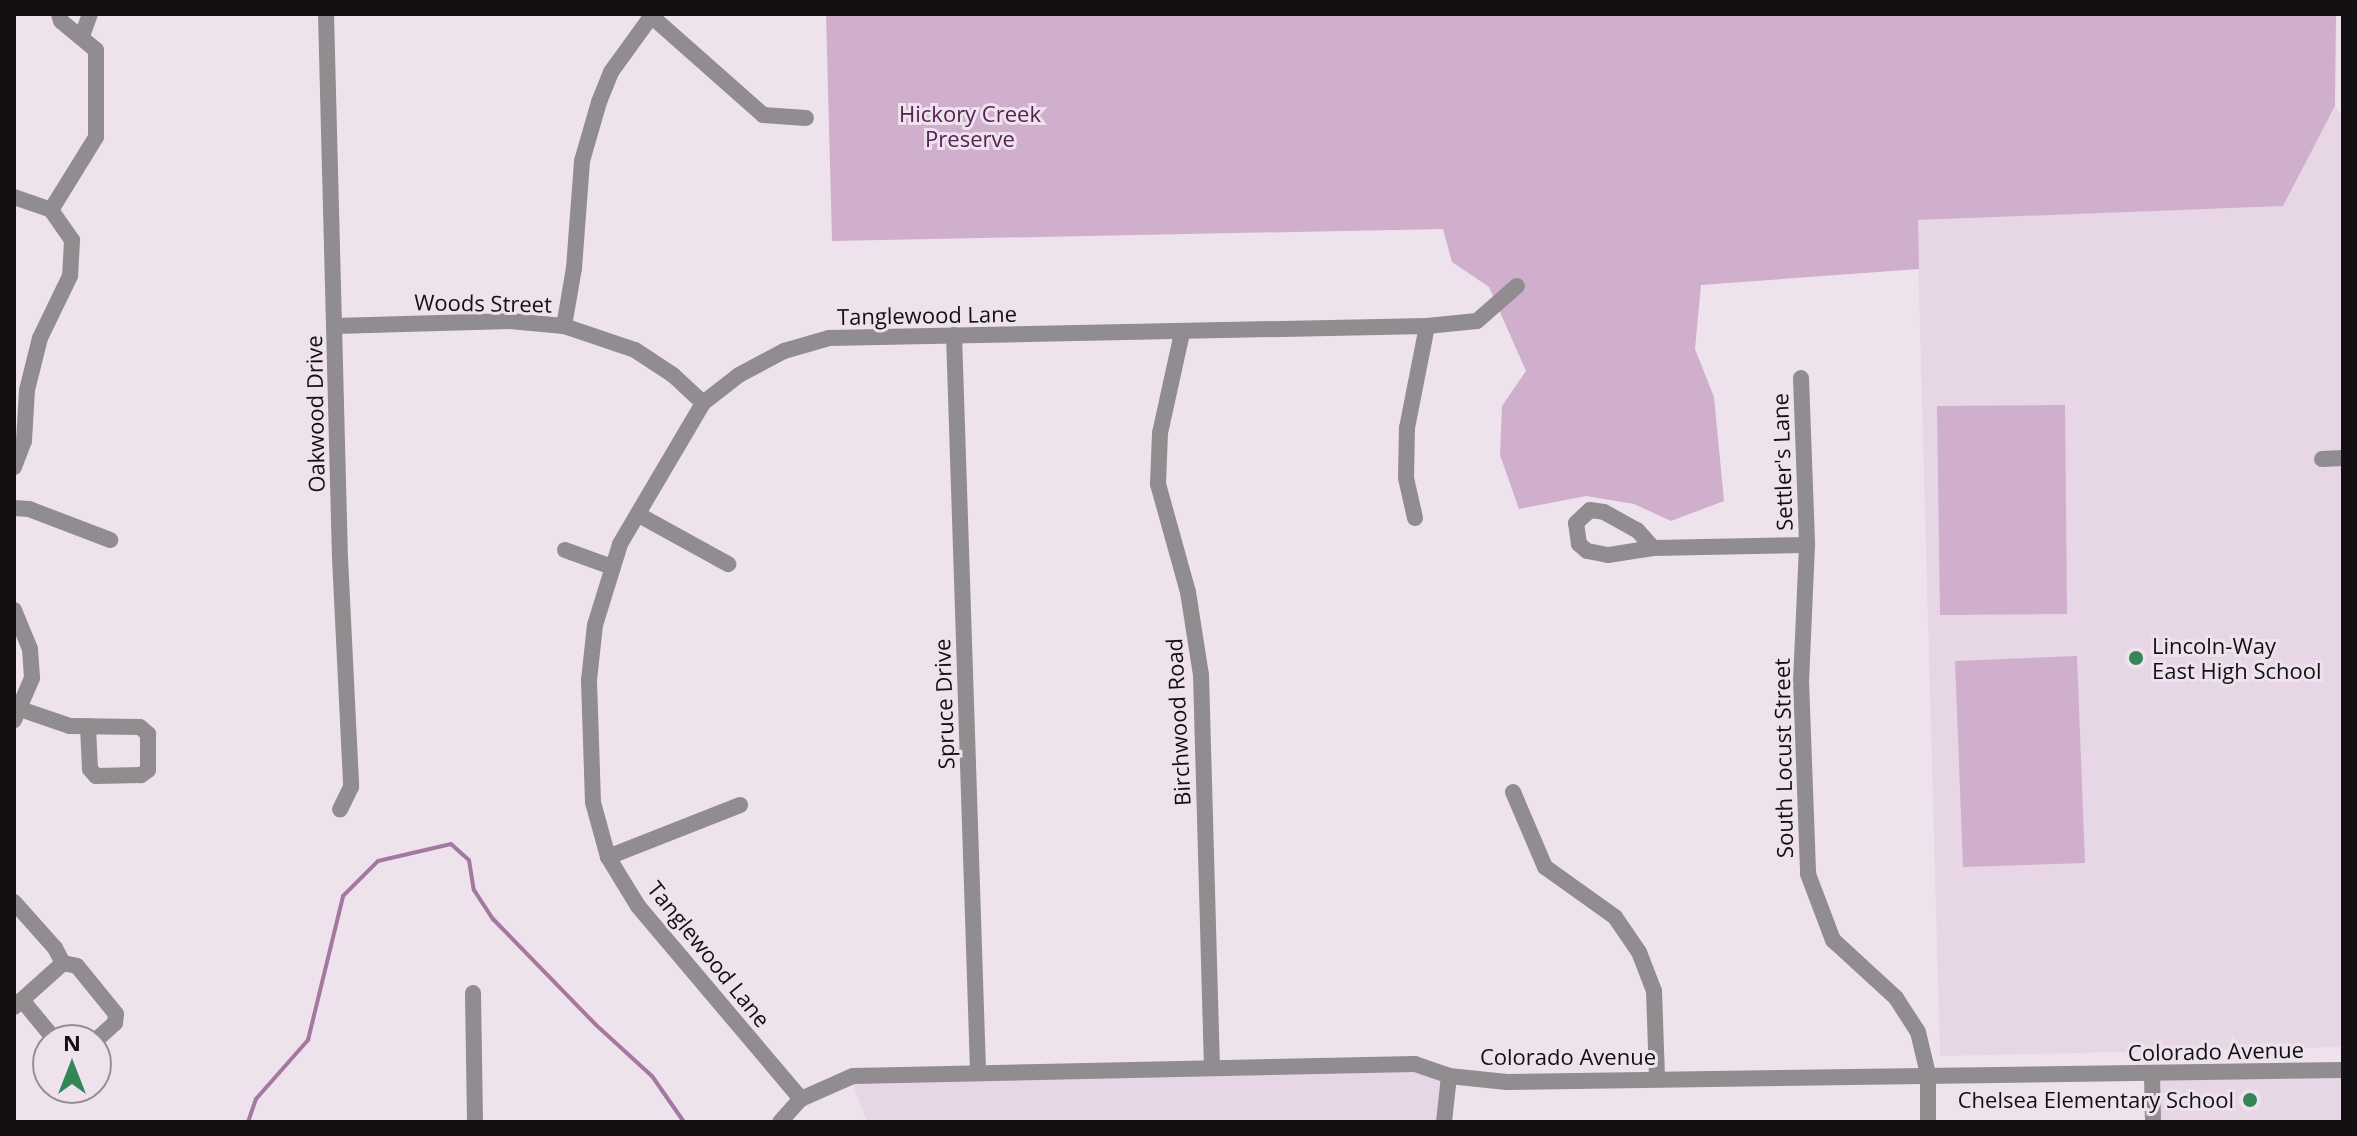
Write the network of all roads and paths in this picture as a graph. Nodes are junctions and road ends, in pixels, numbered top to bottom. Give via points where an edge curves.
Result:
1 (59, 14) edge
2 (90, 14) edge
3 (326, 14) edge
4 (651, 15) edge
5 (82, 36) junction
6 (806, 118) dead end
7 (14, 197) edge
8 (51, 210) junction
9 (1517, 286) dead end
10 (335, 326) junction
11 (564, 326) junction
12 (1427, 326) junction
13 (1182, 333) junction
14 (954, 335) junction
15 (1801, 378) dead end
16 (703, 403) junction
17 (2343, 458) edge
18 (2322, 459) dead end
19 (14, 467) edge
20 (14, 508) edge
21 (639, 515) junction
22 (1415, 518) dead end
23 (110, 540) dead end
24 (1807, 545) junction
25 (1653, 548) dead end
26 (565, 550) dead end
27 (728, 564) dead end
28 (612, 567) junction
29 (14, 610) edge
30 (17, 715) edge
31 (88, 726) junction
32 (1513, 792) dead end
33 (740, 805) dead end
34 (340, 810) dead end
35 (608, 857) junction
36 (14, 902) edge
37 (63, 963) junction
38 (473, 993) dead end
39 (18, 1003) edge
40 (39, 1024) edge
41 (112, 1026) edge
42 (1212, 1068) junction
43 (2343, 1070) edge
44 (978, 1072) junction
45 (1928, 1074) junction
46 (2152, 1074) junction
47 (1449, 1076) junction
48 (1657, 1079) junction
49 (801, 1099) junction
50 (475, 1122) edge
51 (780, 1122) edge
52 (1444, 1122) edge
53 (1928, 1122) edge
54 (2153, 1122) edge

1 - 5 street
2 - 5 street
3 - 10 street, Oakwood Drive
4 - 6 street via 763,115
4 - 11 street via 611,72 582,161
5 - 8 street via 96,50 96,137
7 - 8 street
8 - 19 street via 72,240 70,276 40,338 27,390 24,441
9 - 12 street, Tanglewood Lane via 1477,321
10 - 11 street, Woods Street via 510,321
10 - 34 street, Oakwood Drive via 351,787
11 - 16 street, Woods Street via 635,350
12 - 13 street, Tanglewood Lane
12 - 22 street via 1407,428 1406,478
13 - 14 street, Tanglewood Lane
13 - 42 street, Birchwood Road via 1160,433 1158,484 1188,592 1201,675
14 - 16 street, Tanglewood Lane via 829,338 784,351 739,375
14 - 44 street, Spruce Drive
15 - 24 street, Settler's Lane
16 - 21 street, Tanglewood Lane
17 - 18 street
20 - 23 street
21 - 27 street
21 - 28 street, Tanglewood Lane
24 - 25 street
24 - 45 street, South Locust Street via 1801,680 1808,874 1833,940 1896,998 1918,1032
26 - 28 street
28 - 35 street, Tanglewood Lane via 595,625 589,680 591,788
29 - 30 street via 30,649 32,678
30 - 31 street
31 - 31 street via 140,727 148,734 148,770 141,775 96,776 90,769
32 - 48 street via 1545,867 1615,917 1639,952 1654,991
33 - 35 street
35 - 49 street, Tanglewood Lane via 638,906
36 - 37 street
37 - 39 street
37 - 41 street via 77,966 116,1014
38 - 50 street
39 - 40 street
42 - 44 street, Colorado Avenue
42 - 47 street, Colorado Avenue via 1415,1064
43 - 46 street, Colorado Avenue
44 - 49 street, Colorado Avenue via 853,1076
45 - 46 street, Colorado Avenue
45 - 48 street, Colorado Avenue
45 - 53 street, South Locust Street
46 - 54 street
47 - 48 street, Colorado Avenue via 1507,1082
47 - 52 street
49 - 51 street

